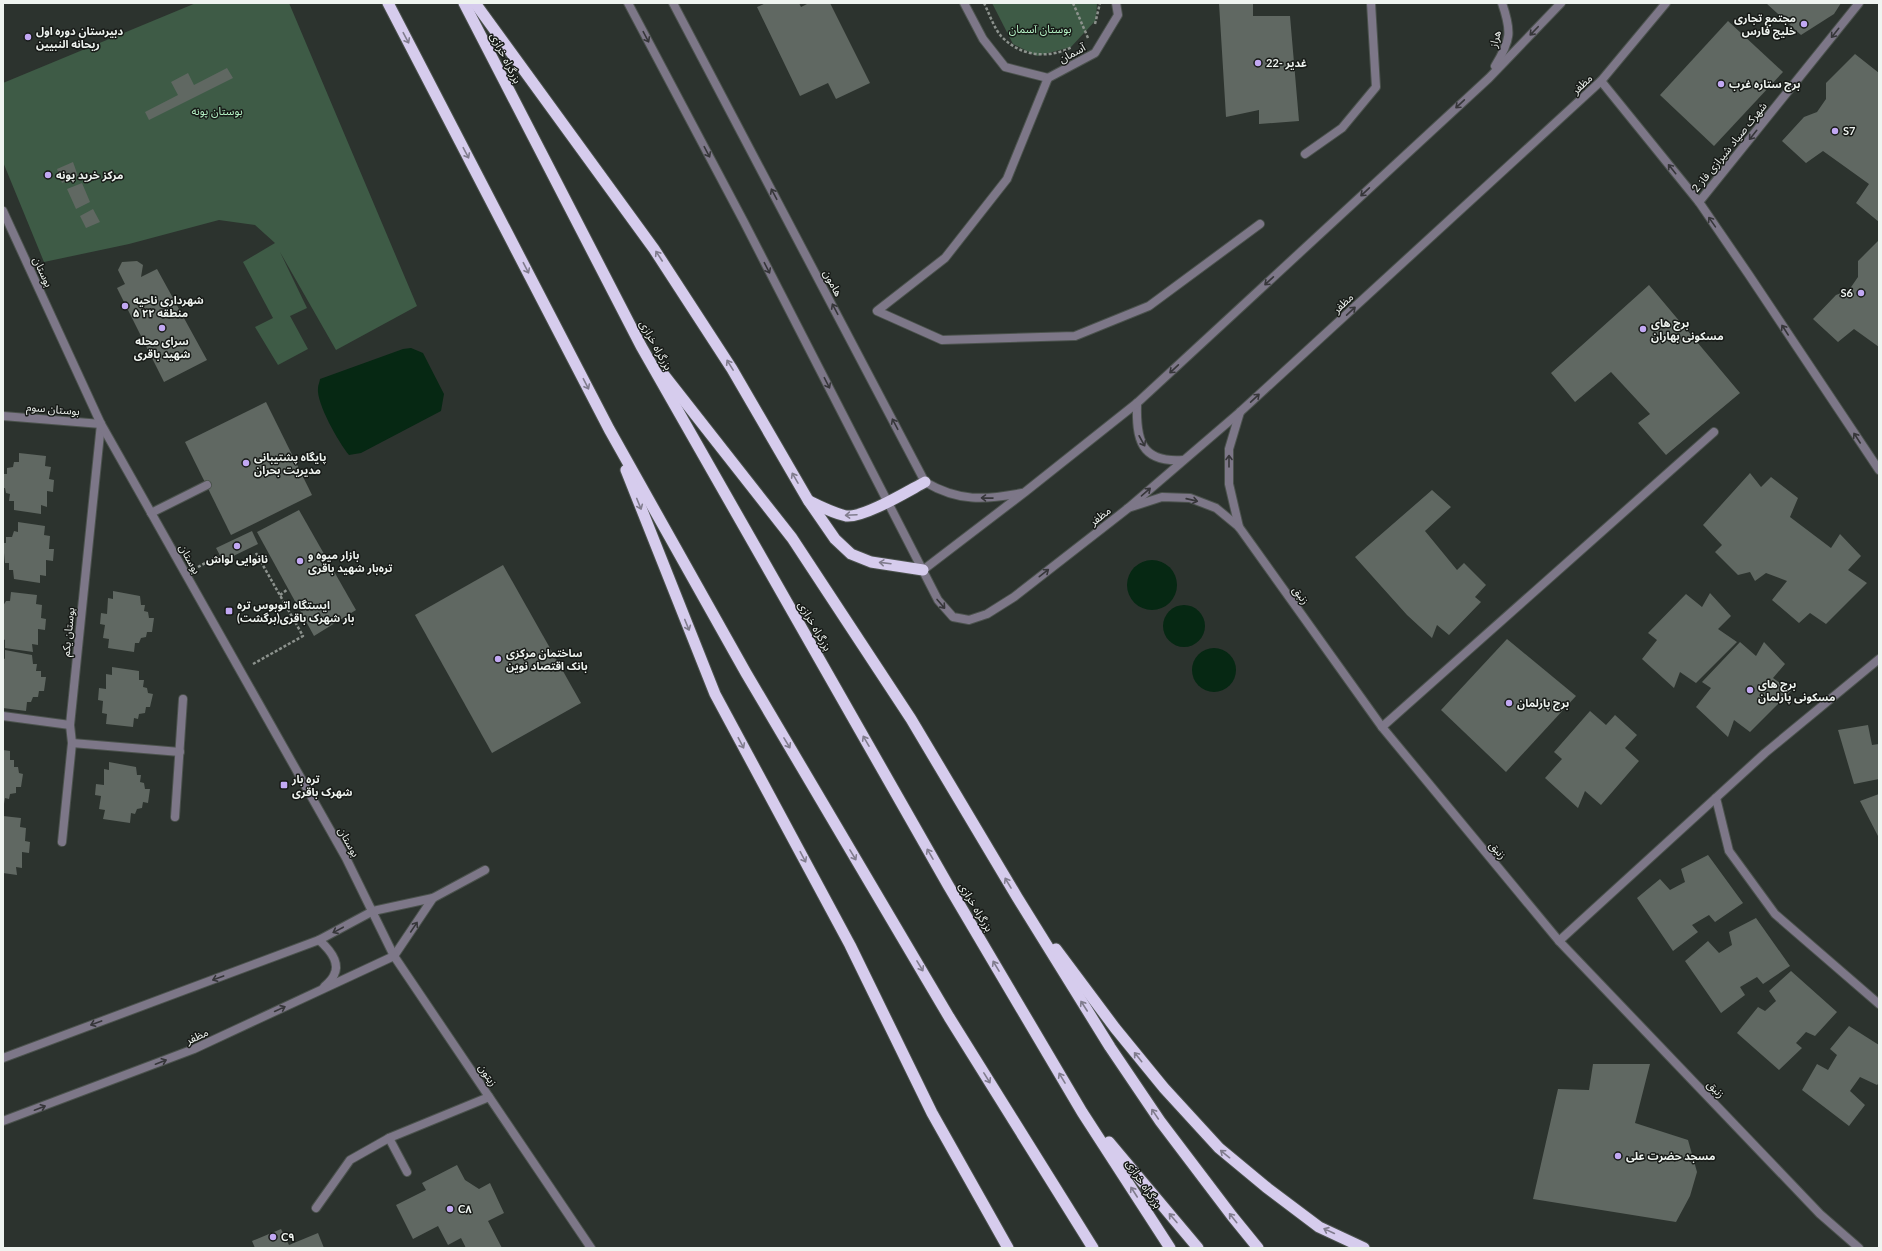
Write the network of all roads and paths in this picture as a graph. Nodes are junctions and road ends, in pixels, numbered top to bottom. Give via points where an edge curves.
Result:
1 (388, 3) edge
2 (464, 3) edge
3 (475, 3) edge
4 (628, 3) edge
5 (673, 3) edge
6 (964, 3) edge
7 (984, 3) edge
8 (1073, 3) edge
9 (1100, 3) edge
10 (1116, 3) edge
11 (1371, 3) edge
12 (1502, 3) edge
13 (1561, 3) edge
14 (1666, 3) edge
15 (1859, 3) edge
16 (1087, 35) junction
17 (1085, 38) dead end
18 (1076, 45) dead end
19 (1095, 53) junction
20 (1048, 78) junction
21 (1489, 78) junction
22 (1601, 81) junction
23 (1305, 154) dead end
24 (1699, 202) junction
25 (3, 211) edge
26 (1260, 224) dead end
27 (641, 346) junction
28 (1136, 404) junction
29 (1240, 412) junction
30 (3, 416) edge
31 (101, 424) junction
32 (609, 429) junction
33 (1714, 432) dead end
34 (1183, 460) junction
35 (1879, 470) edge
36 (926, 482) junction
37 (207, 485) dead end
38 (1025, 492) junction
39 (808, 500) junction
40 (887, 501) junction
41 (1127, 509) junction
42 (151, 513) junction
43 (1239, 527) junction
44 (256, 554) dead end
45 (220, 555) dead end
46 (923, 570) junction
47 (186, 574) junction
48 (288, 589) dead end
49 (280, 595) junction
50 (1879, 659) edge
51 (240, 671) junction
52 (183, 699) dead end
53 (3, 716) edge
54 (70, 725) junction
55 (1382, 727) junction
56 (72, 743) junction
57 (180, 752) junction
58 (1716, 798) junction
59 (175, 816) dead end
60 (62, 842) dead end
61 (485, 870) dead end
62 (1017, 897) junction
63 (433, 898) junction
64 (372, 911) junction
65 (319, 940) junction
66 (1559, 941) junction
67 (394, 956) junction
68 (322, 990) junction
69 (1879, 1004) edge
70 (3, 1058) edge
71 (489, 1097) junction
72 (1082, 1112) junction
73 (3, 1122) edge
74 (389, 1138) junction
75 (407, 1172) dead end
76 (316, 1208) dead end
77 (591, 1248) edge
78 (1008, 1248) edge
79 (1093, 1248) edge
80 (1170, 1248) edge
81 (1198, 1248) edge
82 (1258, 1248) edge
83 (1364, 1248) edge
84 (1859, 1248) edge

1 -> 32 highway
2 - 27 highway, بزرگراه خرازی
39 -> 3 highway via 732,369 654,249
4 -> 40 street
36 -> 5 street, هامون
6 - 20 street via 983,39 1005,67
7 - 18 path via 1001,36 1014,47 1034,55 1063,51
8 - 16 path
9 - 16 path via 1094,25
10 - 19 street, آسمان via 1118,15
11 - 23 street via 1376,87 1342,128
12 - 21 street, هراز via 1510,34 1505,50
13 -> 21 street
14 - 22 street, مظفر
15 -> 24 street, شهرک صیاد شیرازی فاز 2
16 - 17 path
16 - 19 path
19 - 20 street, آسمان
20 - 26 street via 1006,179 946,258 877,311 942,340 1075,336 1149,306
21 -> 28 street
24 -> 22 street, شهرک صیاد شیرازی فاز 2
29 -> 22 street, مظفر
35 -> 24 street
25 - 31 street, بوستان
62 -> 27 highway via 911,720 792,538
72 -> 27 highway, بزرگراه خرازی via 944,878
28 -> 34 street via 1137,432 1141,444 1152,454 1166,461
28 - 38 street
29 - 34 street, مظفر
43 -> 29 street via 1229,484 1229,449
30 - 31 street, بوستان سوم
31 - 42 street, بوستان
31 - 54 street, بوستان یکم
32 -> 78 highway via 715,694 850,945 932,1113
32 -> 79 highway via 746,673 950,1016
33 - 55 street
41 -> 34 street, مظفر
38 -> 36 street via 991,499 959,496 941,491
36 - 40 highway
37 - 42 street
38 - 46 street
40 -> 39 highway via 865,513 848,516 830,512
46 -> 39 highway via 871,562 851,554 834,539
40 - 46 street
41 -> 43 street, زنبق via 1162,497 1190,498 1216,508
46 -> 41 street, مظفر via 938,600 954,617 969,620 987,614 1014,597
42 - 47 street, بوستان
43 - 55 street, زنبق
44 - 49 path
45 - 47 path
47 - 51 street, بوستان
48 - 49 path
49 - 51 path via 303,636
50 - 58 street via 1765,753
51 - 64 street, بوستان via 346,858
52 - 57 street
53 - 54 street
54 - 56 street, بوستان یکم
55 - 66 street, زنبق
56 - 57 street
56 - 60 street, بوستان یکم
57 - 59 street
58 - 66 street
58 - 69 street via 1729,851 1775,914
61 - 63 street
82 -> 62 highway via 1160,1121 1110,1047
83 -> 62 highway via 1319,1227 1219,1148 1164,1088 1115,1028
63 - 64 street
67 -> 63 street
64 -> 65 street
64 - 67 street, زیتون
65 - 68 street via 328,947 336,964 334,975
65 -> 70 street
66 - 84 street, زنبق via 1820,1214
67 - 68 street, مظفر
67 - 71 street, زیتون
73 -> 68 street, مظفر via 194,1049
71 - 74 street
71 - 77 street, زیتون
80 -> 72 highway, بزرگراه خرازی
81 -> 72 highway
74 - 75 street
74 - 76 street via 350,1160

